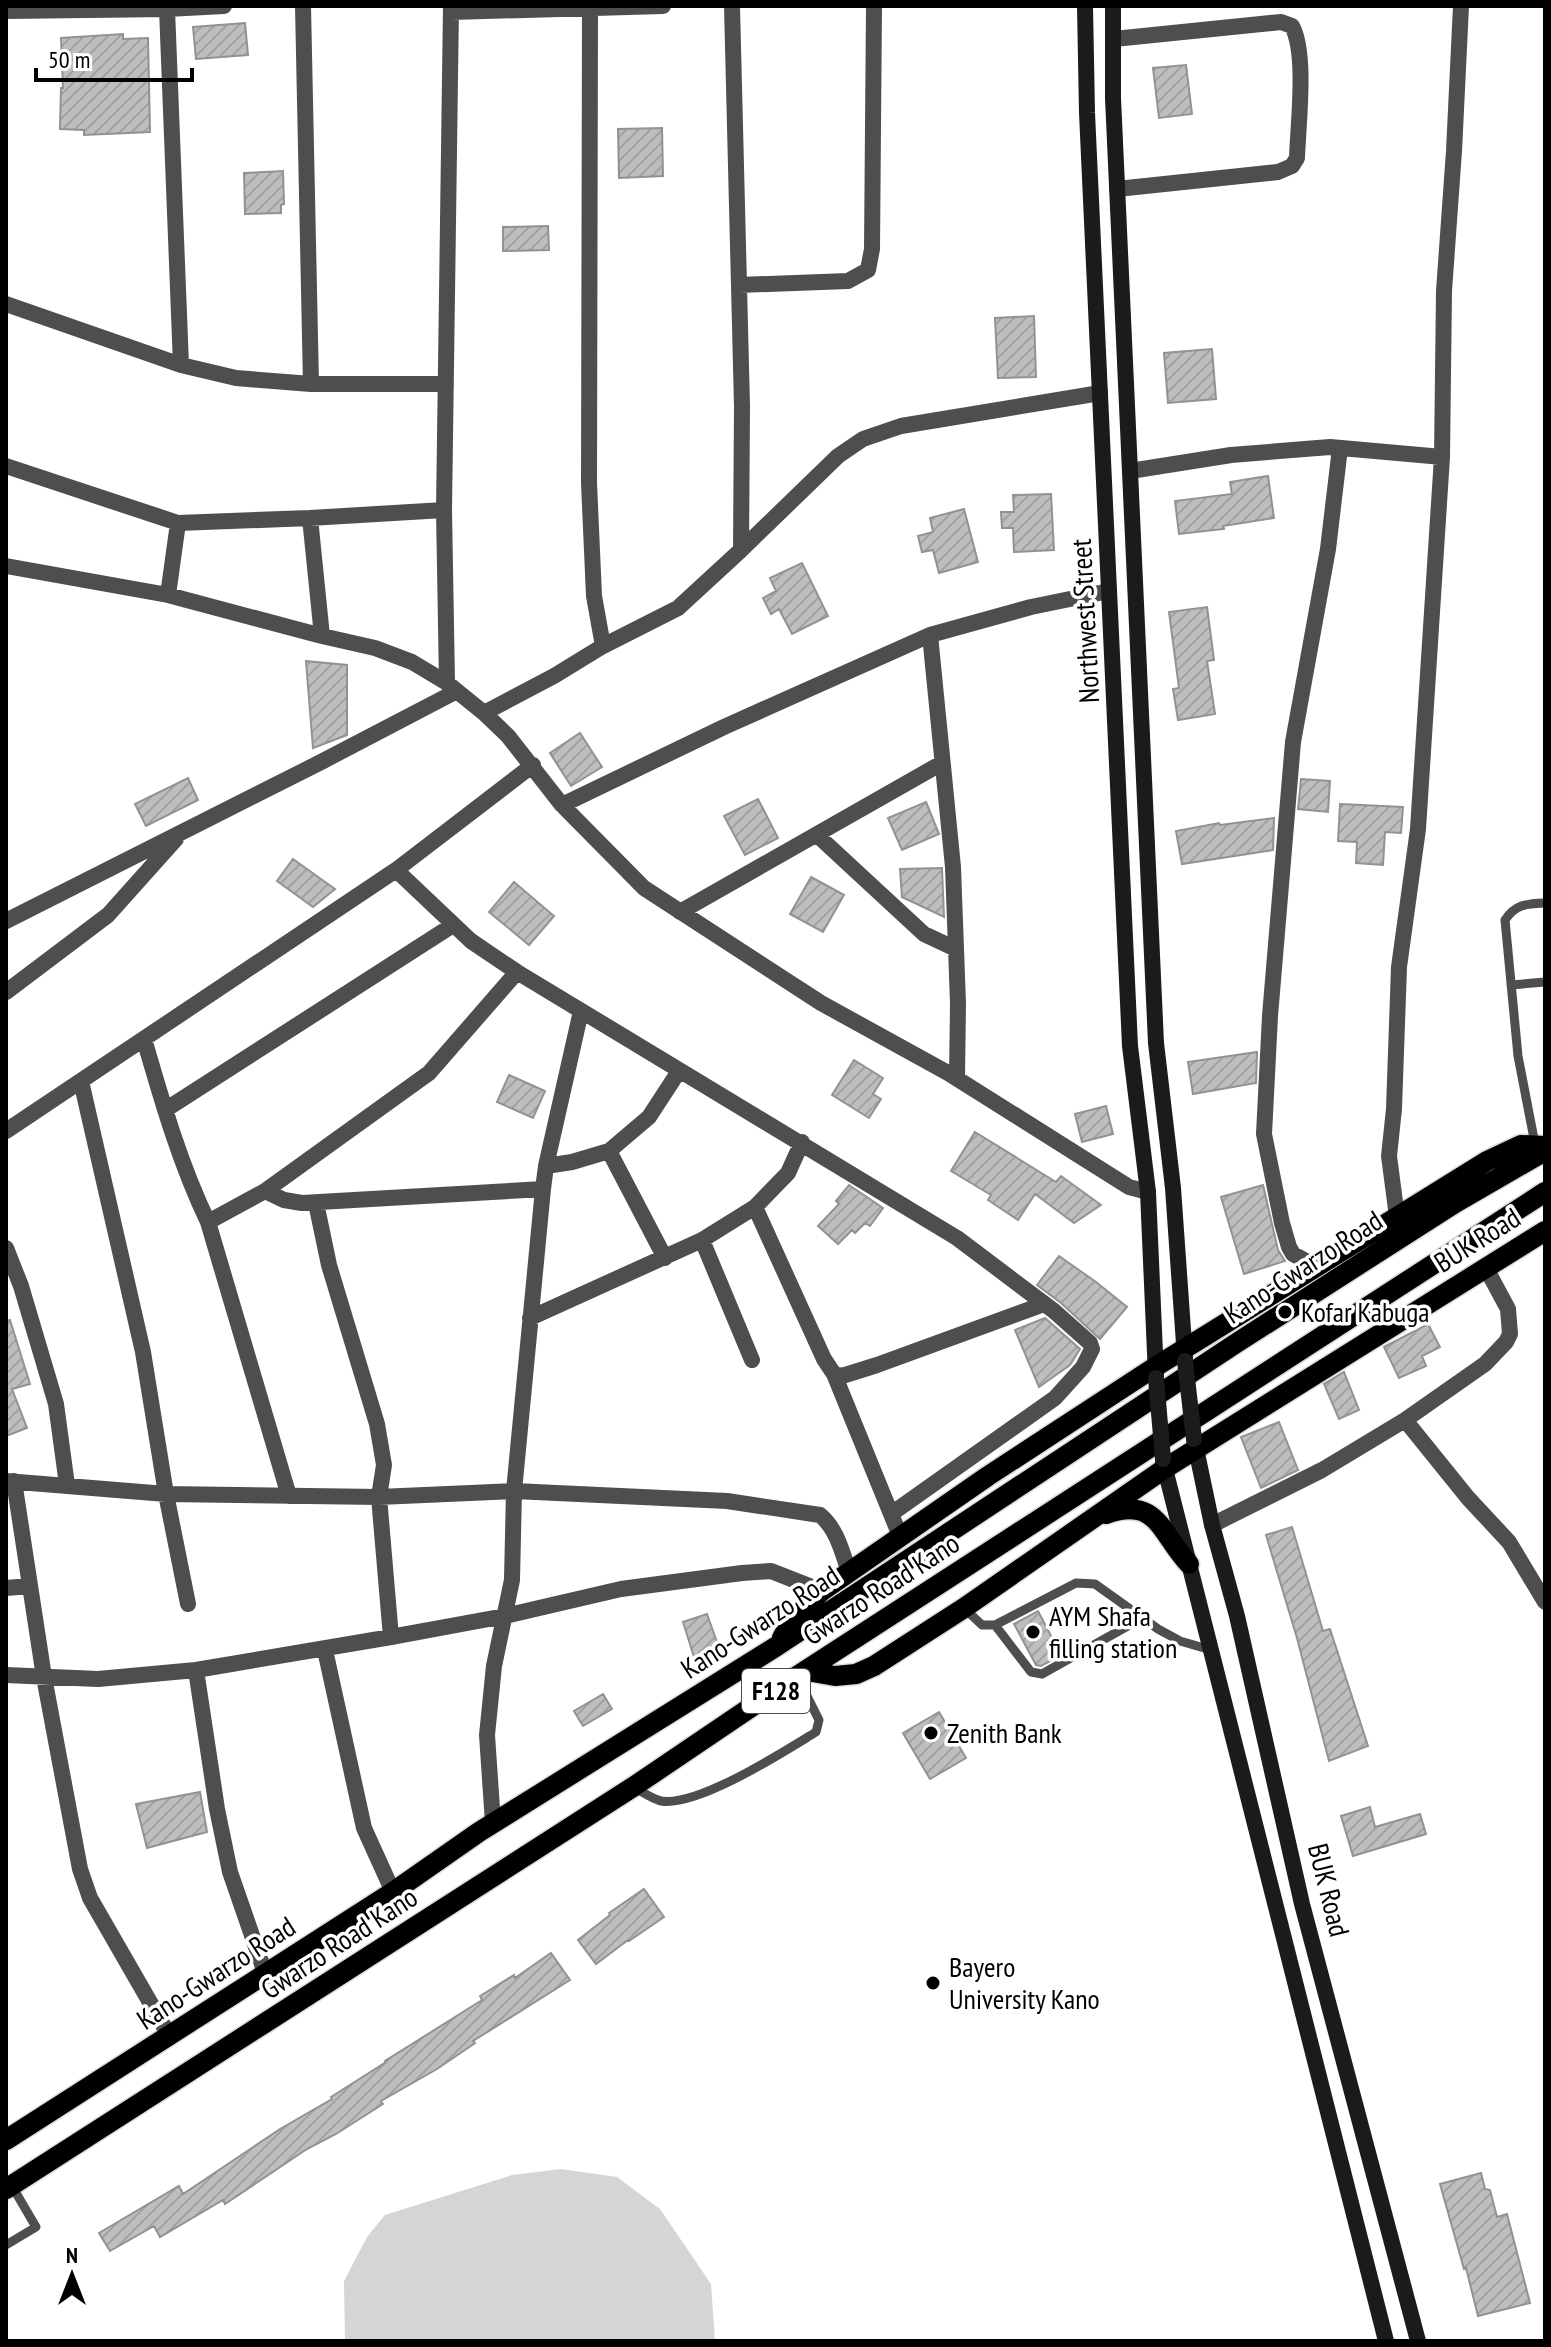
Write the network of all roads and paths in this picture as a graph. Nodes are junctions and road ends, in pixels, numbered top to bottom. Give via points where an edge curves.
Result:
1 (224, 6) edge
2 (303, 6) edge
3 (663, 6) edge
4 (732, 6) edge
5 (874, 6) edge
6 (1085, 6) edge
7 (1113, 6) edge
8 (1461, 6) edge
9 (590, 7) edge
10 (167, 9) junction
11 (451, 9) edge
12 (6, 11) edge
13 (1114, 39) junction
14 (1117, 189) junction
15 (739, 285) junction
16 (6, 304) edge
17 (181, 365) junction
18 (311, 384) junction
19 (446, 384) junction
20 (1100, 393) junction
21 (1340, 448) junction
22 (1442, 457) junction
23 (6, 466) edge
24 (1130, 471) junction
25 (444, 510) junction
26 (310, 518) junction
27 (178, 523) junction
28 (741, 550) junction
29 (6, 566) edge
30 (1109, 591) junction
31 (168, 595) junction
32 (930, 635) junction
33 (322, 636) junction
34 (603, 646) junction
35 (452, 687) junction
36 (484, 713) junction
37 (942, 763) junction
38 (533, 765) junction
39 (562, 805) junction
40 (182, 832) junction
41 (817, 835) junction
42 (396, 870) junction
43 (1545, 903) edge
44 (680, 912) junction
45 (6, 921) edge
46 (453, 925) junction
47 (956, 949) junction
48 (517, 972) junction
49 (1545, 982) edge
50 (1511, 985) junction
51 (6, 992) edge
52 (581, 1011) junction
53 (144, 1039) junction
54 (679, 1071) junction
55 (957, 1079) junction
56 (81, 1081) junction
57 (165, 1110) junction
58 (6, 1131) edge
59 (802, 1142) junction
60 (1541, 1150) edge
61 (609, 1151) junction
62 (546, 1166) junction
63 (543, 1189) junction
64 (265, 1191) junction
65 (1148, 1192) junction
66 (1545, 1192) edge
67 (316, 1203) junction
68 (755, 1207) junction
69 (1397, 1217) junction
70 (208, 1222) junction
71 (1545, 1231) edge
72 (702, 1240) junction
73 (6, 1248) edge
74 (665, 1258) junction
75 (1317, 1267) junction
76 (1486, 1268) junction
77 (1044, 1304) junction
78 (530, 1318) junction
79 (1185, 1356) junction
80 (752, 1360) dead end
81 (1156, 1372) junction
82 (834, 1374) junction
83 (1405, 1420) junction
84 (1195, 1445) junction
85 (1164, 1464) junction
86 (10, 1481) edge
87 (67, 1485) junction
88 (514, 1491) junction
89 (166, 1494) junction
90 (289, 1496) junction
91 (379, 1497) junction
92 (891, 1514) junction
93 (1098, 1516) junction
94 (1212, 1525) junction
95 (900, 1536) junction
96 (1189, 1564) junction
97 (849, 1572) junction
98 (30, 1586) junction
99 (6, 1588) edge
100 (822, 1591) junction
101 (1545, 1602) edge
102 (188, 1604) dead end
103 (964, 1608) junction
104 (505, 1616) junction
105 (1142, 1618) junction
106 (995, 1625) junction
107 (391, 1637) junction
108 (777, 1646) junction
109 (325, 1650) junction
110 (1211, 1650) junction
111 (196, 1670) junction
112 (802, 1673) junction
113 (6, 1675) edge
114 (44, 1677) junction
115 (633, 1787) junction
116 (493, 1823) junction
117 (393, 1892) junction
118 (265, 1973) junction
119 (170, 2037) junction
120 (6, 2140) edge
121 (9, 2188) edge
122 (6, 2245) edge
123 (1386, 2341) edge
124 (1418, 2341) edge

1 - 10 street
2 - 18 street
3 - 9 street
4 - 15 street
5 - 15 street via 868,270 848,281
6 - 20 main road, Northwest Street
7 - 13 main road, Northwest Street
8 - 22 street via 1444,291
9 - 11 street
9 - 34 street via 589,483 594,596
10 - 12 street
10 - 17 street
11 - 19 street
13 - 14 main road, Northwest Street
13 - 14 street via 1281,22 1292,26 1300,57 1297,158 1292,166 1278,172
14 - 24 main road, Northwest Street
15 - 28 street
16 - 17 street
17 - 18 street via 236,378
18 - 19 street
19 - 25 street
20 - 28 street via 901,426 863,439 838,456
20 - 30 main road, Northwest Street
21 - 22 street
21 - 24 street via 1231,455
21 - 75 street via 1328,549 1293,742 1264,1134 1289,1247
22 - 69 street via 1418,829 1399,967 1389,1156
23 - 27 street
24 - 79 main road, Northwest Street via 1156,1043
25 - 26 street
25 - 35 street
26 - 27 street
26 - 33 street
27 - 31 street
28 - 34 street via 678,608
29 - 31 street
30 - 32 street
30 - 65 main road, Northwest Street via 1130,1046
31 - 33 street
32 - 37 street
32 - 39 street
33 - 35 street via 394,654
34 - 36 street
35 - 36 street
35 - 40 street
36 - 38 street
37 - 41 street
37 - 47 street
38 - 39 street
38 - 42 street
39 - 44 street via 644,888
40 - 45 street
40 - 51 street via 108,915
41 - 44 street
41 - 47 street via 924,934
42 - 46 street
42 - 53 street
43 - 50 lane via 1522,904 1505,920
44 - 55 street via 821,1003
46 - 48 street
46 - 57 street
47 - 55 street
48 - 52 street
48 - 64 street via 429,1073
49 - 50 lane
50 - 60 lane via 1518,1056
52 - 54 street
52 - 62 street
53 - 56 street
53 - 57 street
54 - 59 street
54 - 61 street via 649,1117
55 - 65 street via 1129,1187
56 - 58 street
56 - 89 street via 143,1352
57 - 70 street
59 - 68 street via 788,1173
59 - 77 street via 957,1238
60 - 69 main road via 1521,1145
60 - 108 main road, Kano-Gwarzo Road / F128
61 - 62 street
61 - 74 street
62 - 63 street
63 - 67 street
63 - 78 street
64 - 67 street via 284,1200
64 - 70 street
65 - 81 main road, Northwest Street
66 - 112 main road, Gwarzo Road Kano / F128
67 - 91 street via 377,1424 384,1465
68 - 72 street
68 - 82 street
69 - 75 main road
70 - 90 street
71 - 76 main road, BUK Road
72 - 74 street
72 - 80 street
73 - 87 street via 56,1404
74 - 78 street
75 - 79 main road
76 - 83 street via 1508,1309 1506,1342 1485,1364
76 - 84 main road, BUK Road
77 - 82 street via 877,1365
77 - 92 street via 1090,1343 1083,1367 1055,1398
78 - 88 street
79 - 81 main road
79 - 84 main road, Northwest Street, bridge
81 - 85 main road, Northwest Street, bridge
81 - 95 main road
82 - 92 street
83 - 94 street via 1322,1470
83 - 101 street via 1509,1542
84 - 85 main road, BUK Road
84 - 94 main road, BUK Road
85 - 93 main road, BUK Road
85 - 96 main road, BUK Road
86 - 87 street
86 - 98 street
87 - 89 street
88 - 91 street
88 - 97 street via 727,1501 820,1515 835,1534
88 - 104 street via 512,1580
89 - 90 street
89 - 102 street
90 - 91 street
91 - 107 street
92 - 95 street
93 - 96 main road via 1139,1508 1154,1517
93 - 103 main road, BUK Road
94 - 124 main road, BUK Road via 1302,1904
95 - 97 main road
96 - 110 main road, BUK Road
97 - 100 main road
98 - 99 street
98 - 114 street
100 - 104 street via 771,1571 742,1573 621,1589
100 - 108 main road via 790,1623
103 - 106 lane via 982,1625
103 - 112 main road, BUK Road via 856,1674
104 - 107 street
104 - 116 street via 487,1735
105 - 106 lane via 1095,1584 1076,1583
105 - 106 lane via 1042,1674 1031,1672
105 - 110 lane via 1180,1641
107 - 109 street
108 - 116 main road, Kano-Gwarzo Road / F128
109 - 111 street
109 - 117 street via 364,1828
110 - 123 main road, BUK Road
111 - 114 street via 98,1679
111 - 118 street via 230,1872
112 - 115 main road, Gwarzo Road Kano / F128
112 - 115 lane via 819,1720 816,1732 742,1776 686,1798 661,1801
113 - 114 street
114 - 119 street via 90,1898
115 - 121 main road, Gwarzo Road Kano / F128
116 - 117 main road, Kano-Gwarzo Road / F128
117 - 118 main road, Kano-Gwarzo Road / F128
118 - 119 main road, Kano-Gwarzo Road / F128
119 - 120 main road, Kano-Gwarzo Road / F128
121 - 122 lane via 36,2227

